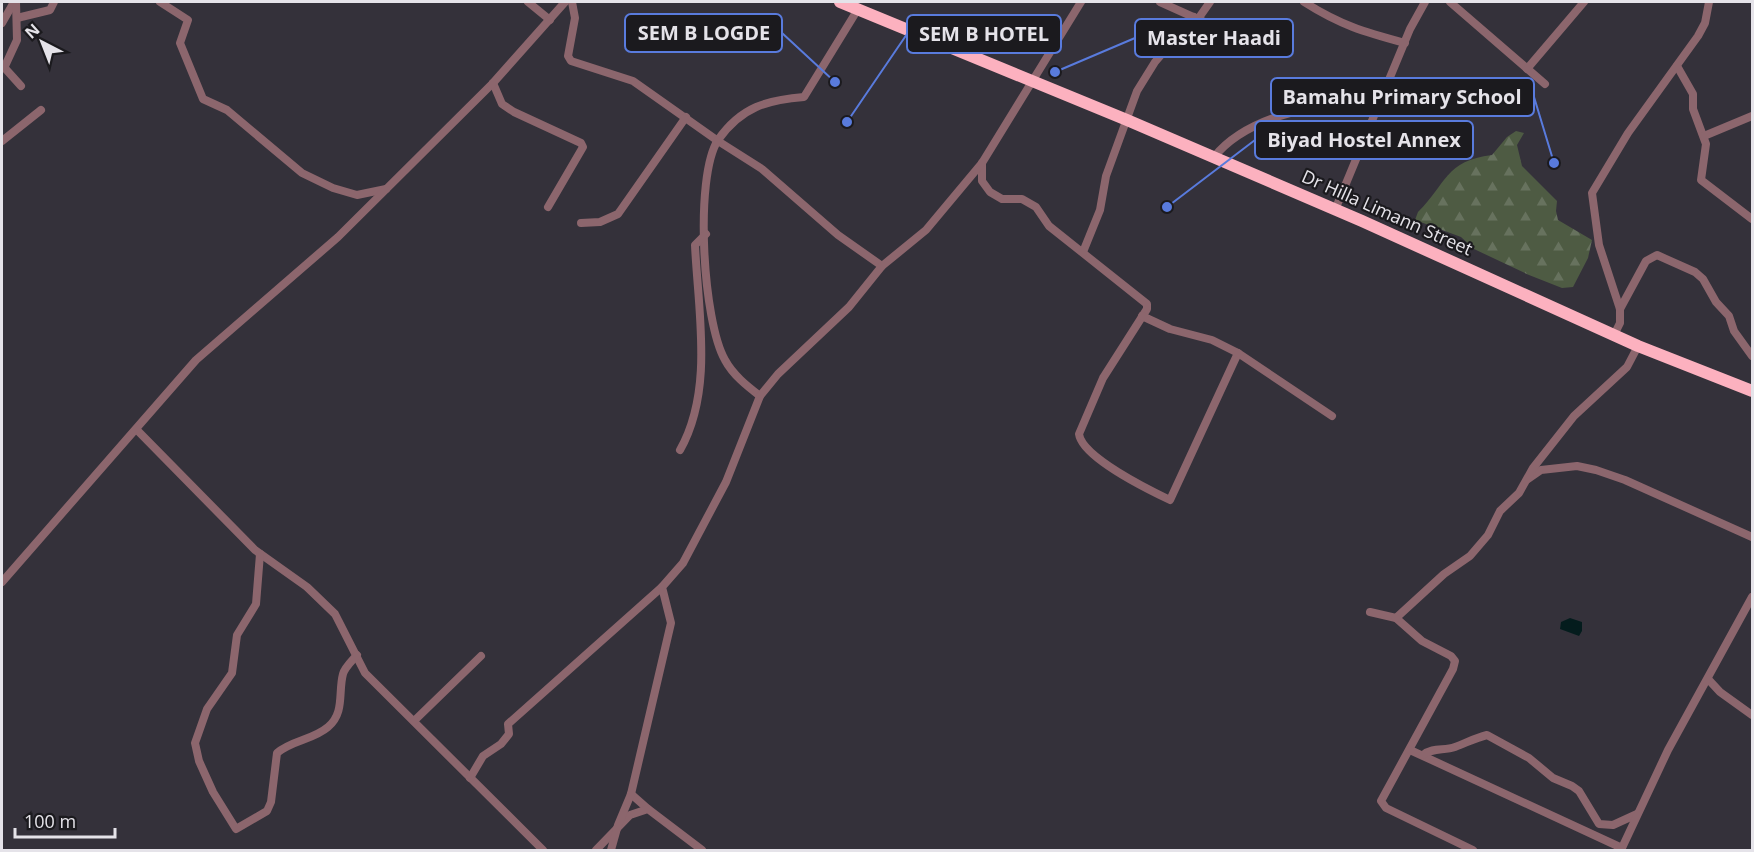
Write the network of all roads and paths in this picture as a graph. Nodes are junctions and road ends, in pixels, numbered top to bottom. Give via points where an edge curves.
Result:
1 (15, 2) edge
2 (54, 2) edge
3 (160, 2) edge
4 (528, 2) edge
5 (565, 2) edge
6 (572, 2) edge
7 (840, 2) edge
8 (1081, 2) edge
9 (1160, 2) edge
10 (1210, 2) edge
11 (1304, 2) edge
12 (1425, 2) edge
13 (1450, 2) edge
14 (1584, 2) edge
15 (1709, 2) edge
16 (858, 9) junction
17 (17, 18) junction
18 (1196, 18) junction
19 (550, 20) junction
20 (2, 23) edge
21 (1405, 43) junction
22 (1260, 47) dead end
23 (3, 66) edge
24 (1677, 66) junction
25 (1527, 69) junction
26 (1033, 82) junction
27 (493, 83) junction
28 (1545, 84) dead end
29 (21, 86) dead end
30 (1383, 94) junction
31 (41, 110) dead end
32 (1752, 116) edge
33 (686, 117) junction
34 (1127, 120) junction
35 (1704, 136) junction
36 (2, 141) edge
37 (718, 141) junction
38 (1214, 157) junction
39 (982, 163) junction
40 (386, 189) junction
41 (548, 207) dead end
42 (1335, 210) junction
43 (1752, 219) edge
44 (581, 222) dead end
45 (706, 234) junction
46 (1083, 252) junction
47 (882, 266) junction
48 (1620, 309) junction
49 (1142, 316) junction
50 (1614, 335) junction
51 (1638, 346) junction
52 (1238, 353) junction
53 (1752, 356) edge
54 (1752, 391) edge
55 (760, 396) junction
56 (1332, 416) dead end
57 (137, 430) junction
58 (680, 450) dead end
59 (1528, 480) junction
60 (1752, 537) edge
61 (260, 554) junction
62 (2, 579) edge
63 (662, 587) junction
64 (1752, 597) edge
65 (1370, 612) dead end
66 (1396, 618) junction
67 (357, 655) junction
68 (481, 656) dead end
69 (1708, 679) junction
70 (1752, 715) edge
71 (414, 721) junction
72 (1410, 750) junction
73 (1423, 755) junction
74 (470, 778) junction
75 (631, 794) junction
76 (648, 809) junction
77 (1637, 814) junction
78 (618, 825) junction
79 (1622, 849) edge
80 (543, 850) edge
81 (596, 850) edge
82 (611, 850) edge
83 (702, 850) edge
84 (1473, 850) edge

1 - 17 street
1 - 20 street
2 - 17 street via 50,10
3 - 40 street via 188,20 180,43 203,99 227,110 302,173 357,195
4 - 19 street
5 - 19 street
6 - 33 street via 575,18 568,56 571,61 633,81
7 - 16 highway, Dr Hilla Limann Street
8 - 26 street
9 - 18 street
10 - 18 street
11 - 21 street via 1349,27
12 - 21 street
13 - 25 street
14 - 25 street
15 - 24 street via 1705,23
16 - 26 highway, Dr Hilla Limann Street
16 - 37 street via 804,97 772,100 745,111
17 - 23 street via 17,40
18 - 22 street
18 - 34 street via 1155,62 1137,91
19 - 27 street
21 - 30 street
23 - 29 street
24 - 35 street via 1693,94 1693,108
24 - 48 street via 1624,139 1592,193 1599,245
25 - 28 street
26 - 34 highway, Dr Hilla Limann Street
26 - 39 street
27 - 40 street
27 - 41 street via 502,104 583,147
30 - 38 street via 1294,111 1232,137
30 - 42 street
31 - 36 street
32 - 35 street
33 - 37 street
33 - 44 street via 618,214 600,222
34 - 38 highway, Dr Hilla Limann Street
34 - 46 street
35 - 43 street via 1701,180
37 - 45 street via 707,175
37 - 47 street via 762,169 838,235
38 - 42 highway, Dr Hilla Limann Street
39 - 46 street via 982,181 990,192 1002,199 1022,199 1036,207 1049,226
39 - 47 street via 926,230
40 - 57 street via 297,275 196,360
42 - 50 highway, Dr Hilla Limann Street
45 - 55 street via 705,284 715,334 724,360
45 - 58 street via 695,245 701,372 690,432
46 - 49 street via 1145,300 1147,309
47 - 55 street via 849,306
48 - 50 street via 1620,323
48 - 53 street via 1646,261 1657,255 1703,279
49 - 52 street
49 - 52 street via 1098,389 1080,440 1100,461 1170,500
50 - 51 highway, Dr Hilla Limann Street
51 - 54 highway, Dr Hilla Limann Street
51 - 59 street via 1627,367 1574,416
52 - 56 street
55 - 63 street via 726,482 683,563
57 - 61 street
57 - 62 street
59 - 60 street via 1541,470 1577,466 1596,470
59 - 66 street via 1500,511 1488,535 1470,556
61 - 67 street via 307,587 335,614
61 - 67 street via 256,604 237,635 231,673 207,709 195,743 213,792 236,829 267,811 277,753 328,727 335,718 340,706 342,675
63 - 74 street via 508,724 509,734 483,756
63 - 75 street via 671,623
64 - 69 street
65 - 66 street
66 - 72 street via 1455,662
67 - 71 street via 364,673
68 - 71 street
69 - 70 street
69 - 77 street
71 - 74 street
72 - 73 street
72 - 84 street via 1382,801 1386,808
73 - 77 street via 1486,735 1579,791 1599,824 1612,825
73 - 79 street
74 - 80 street
75 - 76 street
75 - 78 street
76 - 78 street via 630,815
76 - 83 street
77 - 79 street
78 - 81 street
78 - 82 street

